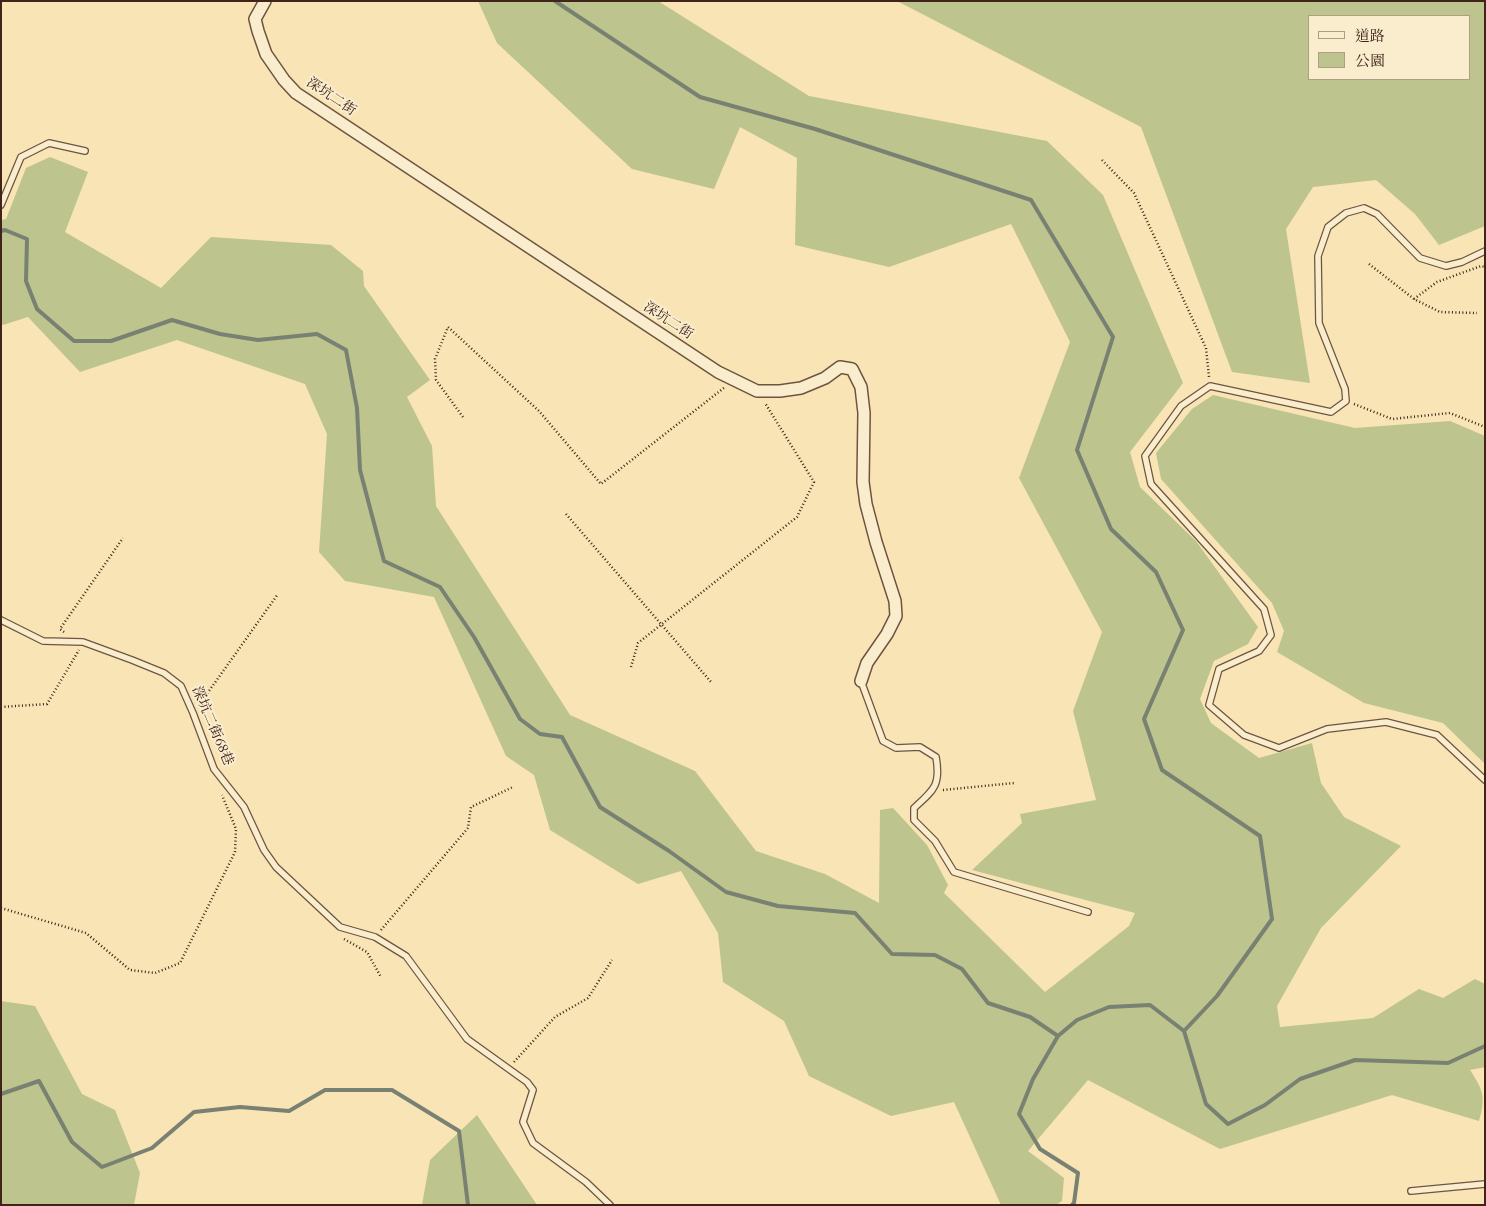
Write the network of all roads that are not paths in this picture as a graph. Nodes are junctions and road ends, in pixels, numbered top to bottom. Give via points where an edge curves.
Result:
1 (265, 1) edge
2 (85, 152) dead end
3 (1, 205) edge
4 (1485, 250) edge
5 (1, 620) edge
6 (861, 681) joint
7 (1485, 780) edge
8 (1088, 912) dead end
9 (1485, 1184) edge
10 (1411, 1191) dead end
11 (610, 1205) edge

1 - 6 street, 深坑二街 via 256,19 260,39 266,54 296,93 718,372 757,391 780,391 801,388 825,378 840,367 852,370 861,387 864,414 863,482 866,504 896,602 896,616 867,663
2 - 3 lane via 49,143 21,157
4 - 7 lane via 1446,266 1420,258 1377,214 1364,208 1346,214 1328,227 1318,256 1320,323 1346,389 1346,401 1332,412 1210,386 1181,406 1145,456 1150,484 1264,609 1272,635 1259,651 1219,669 1209,705 1244,735 1279,748 1327,729 1386,722 1437,735
5 - 11 lane, 深坑二街68巷 via 43,642 83,642 164,673 181,686 214,769 244,807 264,850 276,867 340,927 375,937 406,956 466,1039 527,1082 533,1090 523,1122 533,1142 586,1182
6 - 8 lane via 883,741 896,748 920,747 936,757 938,771 934,791 914,808 914,820 935,842 954,872
9 - 10 lane

